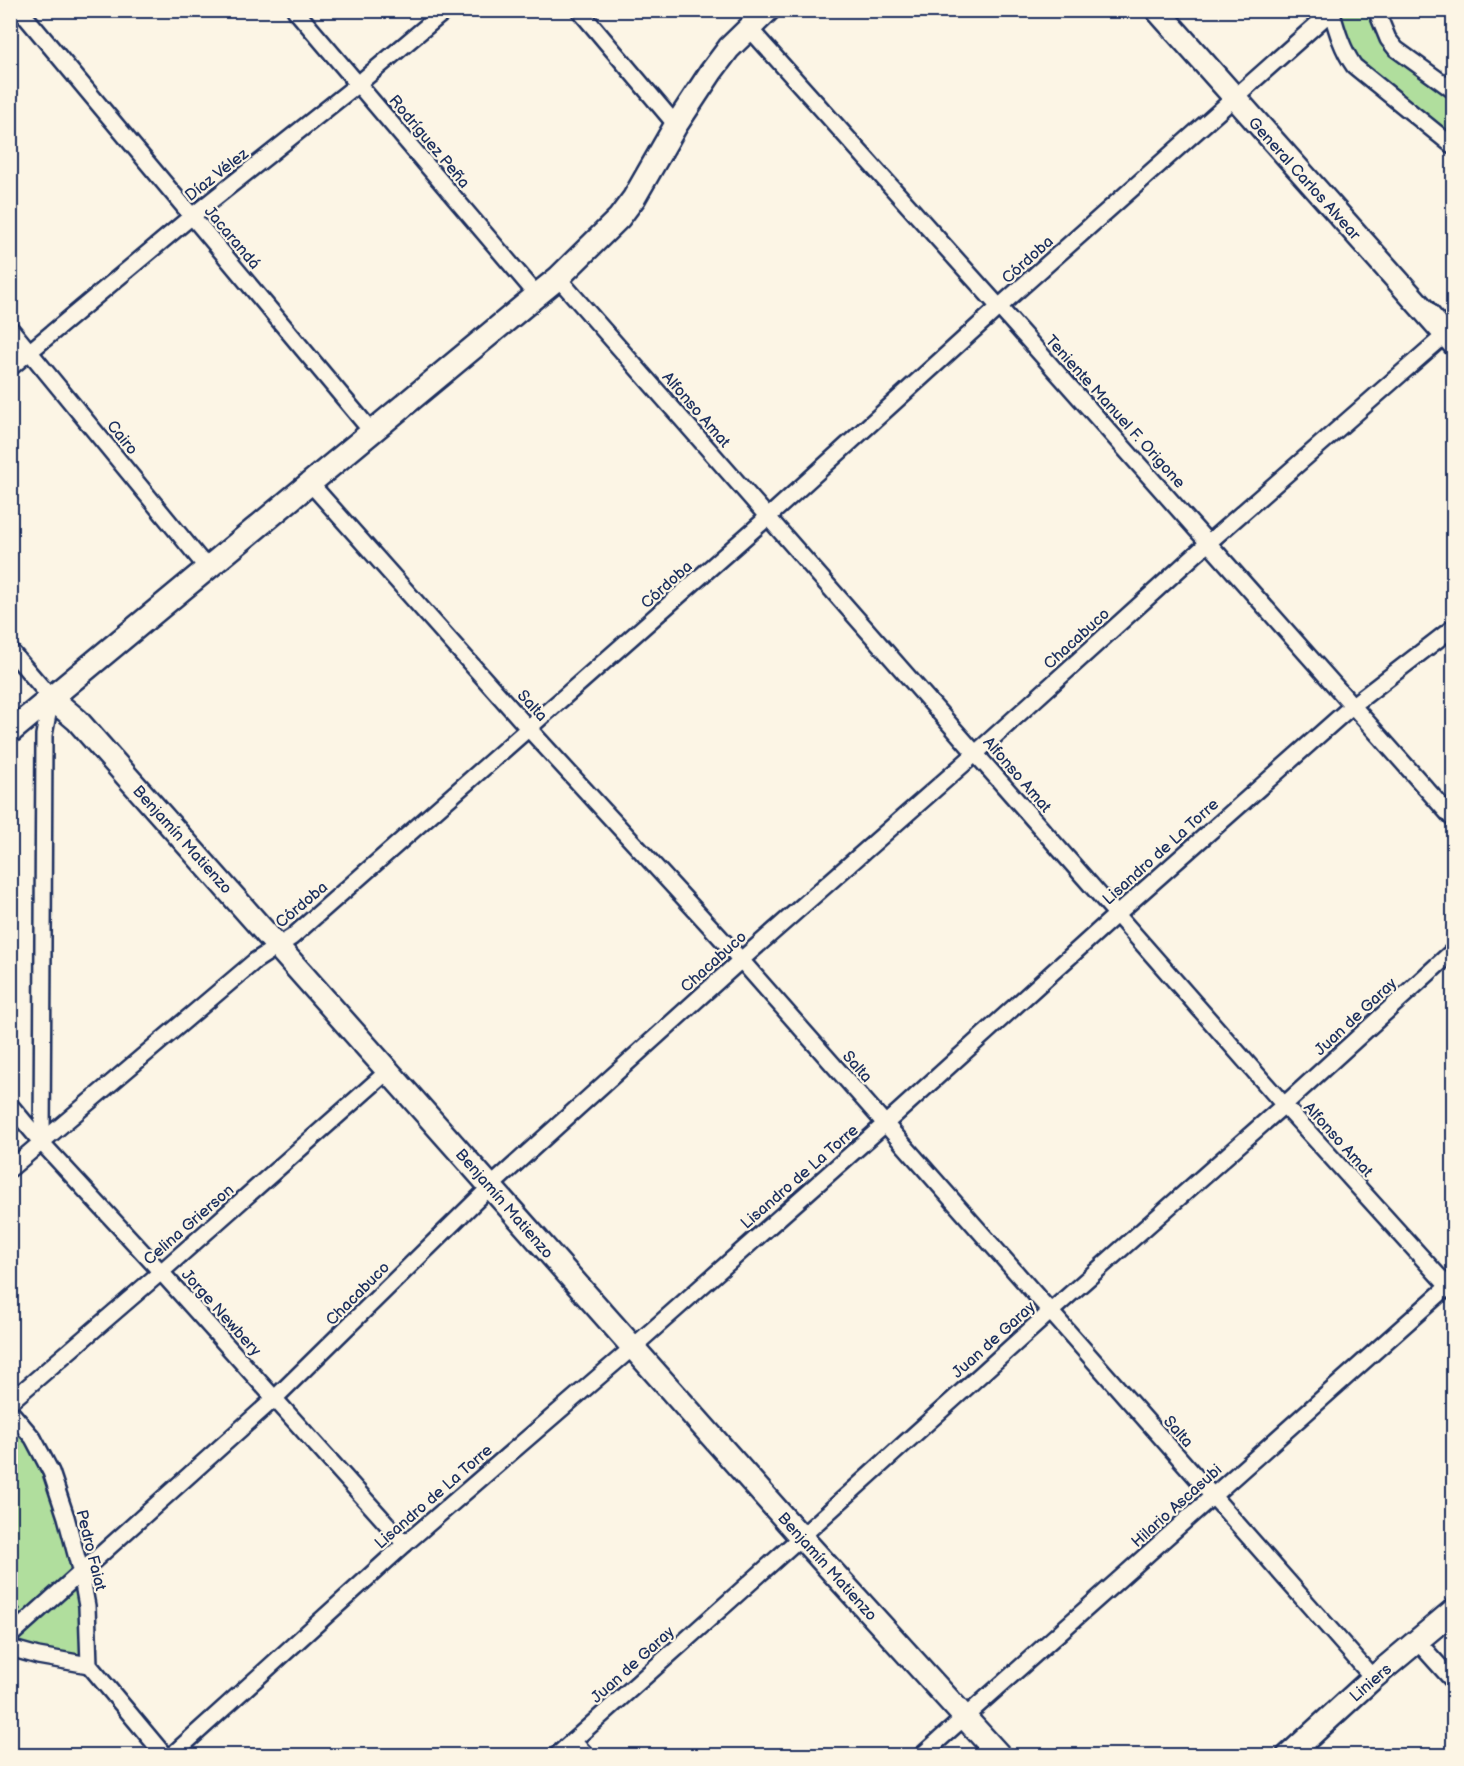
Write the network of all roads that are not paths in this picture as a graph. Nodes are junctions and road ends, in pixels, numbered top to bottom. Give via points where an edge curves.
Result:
1 (19, 10) edge
2 (296, 10) edge
3 (446, 10) edge
4 (579, 10) edge
5 (768, 10) edge
6 (1157, 10) edge
7 (1376, 10) edge
8 (1332, 11) edge
9 (10, 17) edge
10 (749, 28) junction
11 (358, 84) junction
12 (1454, 91) edge
13 (1234, 98) junction
14 (676, 125) junction
15 (1454, 147) edge
16 (192, 216) junction
17 (558, 278) junction
18 (537, 295) junction
19 (999, 307) junction
20 (10, 328) edge
21 (1451, 335) edge
22 (30, 352) junction
23 (10, 368) edge
24 (372, 432) junction
25 (310, 483) junction
26 (768, 517) junction
27 (1208, 543) junction
28 (207, 568) junction
29 (1454, 627) edge
30 (10, 650) edge
31 (51, 698) junction
32 (1353, 705) junction
33 (530, 729) junction
34 (10, 732) edge
35 (976, 753) junction
36 (1454, 820) edge
37 (1117, 914) junction
38 (278, 947) junction
39 (1454, 950) edge
40 (741, 960) junction
41 (388, 1071) junction
42 (1284, 1105) junction
43 (10, 1106) edge
44 (885, 1124) junction
45 (42, 1143) junction
46 (10, 1169) edge
47 (491, 1186) junction
48 (162, 1272) junction
49 (1452, 1286) edge
50 (1050, 1312) junction
51 (632, 1347) junction
52 (274, 1399) junction
53 (10, 1402) edge
54 (10, 1412) edge
55 (1213, 1496) junction
56 (801, 1537) junction
57 (405, 1544) junction
58 (81, 1573) junction
59 (1454, 1610) edge
60 (10, 1636) edge
61 (1418, 1642) junction
62 (10, 1648) edge
63 (89, 1665) junction
64 (1373, 1678) junction
65 (1454, 1682) edge
66 (965, 1717) junction
67 (573, 1741) junction
68 (165, 1755) edge
69 (171, 1755) edge
70 (556, 1755) edge
71 (587, 1755) edge
72 (921, 1755) edge
73 (1000, 1755) edge
74 (1288, 1755) edge

1 - 9 street
1 - 16 street, Jacarandá
2 - 11 street, Rodríguez Peña
3 - 11 street, Díaz Vélez
4 - 14 street
5 - 10 street
6 - 13 street, General Carlos Alvear
7 - 12 street via 1396,49
8 - 13 street, Córdoba
8 - 15 street via 1341,42 1354,66
10 - 14 street via 729,48
10 - 19 street, Teniente Manuel F. Origone
11 - 16 street, Díaz Vélez
11 - 18 street, Rodríguez Peña
13 - 19 street, Córdoba
13 - 21 street, General Carlos Alvear
14 - 17 street via 619,218
16 - 22 street, Díaz Vélez
16 - 24 street, Jacarandá
17 - 18 street
17 - 26 street, Alfonso Amat
18 - 24 street
19 - 26 street, Córdoba
19 - 27 street, Teniente Manuel F. Origone
20 - 22 street, Cairo
21 - 27 street, Chacabuco
22 - 23 street, Díaz Vélez
22 - 28 street, Cairo
24 - 25 street
25 - 28 street
25 - 33 street, Salta
26 - 33 street, Córdoba
26 - 35 street, Alfonso Amat
27 - 32 street, Teniente Manuel F. Origone
27 - 35 street, Chacabuco
28 - 31 street
29 - 32 street, Lisandro de La Torre
30 - 31 street, Benjamín Matienzo
31 - 34 street
31 - 38 street, Benjamín Matienzo via 77,720
31 - 45 street via 44,735
32 - 36 street, Teniente Manuel F. Origone
32 - 37 street, Lisandro de La Torre
33 - 38 street, Córdoba
33 - 40 street, Salta
35 - 37 street, Alfonso Amat
35 - 40 street, Chacabuco
37 - 42 street, Alfonso Amat
37 - 44 street, Lisandro de La Torre
38 - 41 street, Benjamín Matienzo
38 - 45 street, Córdoba via 255,961
39 - 42 street, Juan de Garay
40 - 44 street, Salta
40 - 47 street, Chacabuco
41 - 47 street, Benjamín Matienzo
41 - 48 street, Celina Grierson
42 - 49 street, Alfonso Amat
42 - 50 street, Juan de Garay
43 - 45 street, Jorge Newbery
44 - 50 street, Salta
44 - 51 street, Lisandro de La Torre
45 - 46 street, Córdoba
45 - 48 street, Jorge Newbery
47 - 51 street, Benjamín Matienzo
47 - 52 street, Chacabuco
48 - 52 street, Jorge Newbery
48 - 53 street, Celina Grierson
49 - 55 street, Hilario Ascasubi
50 - 55 street, Salta
50 - 56 street, Juan de Garay
51 - 56 street, Benjamín Matienzo
51 - 57 street, Lisandro de La Torre
52 - 57 street, Jorge Newbery
52 - 58 street, Chacabuco
54 - 58 street, Pedro Faiat via 33,1438 51,1472
55 - 64 street, Salta
55 - 66 street, Hilario Ascasubi
56 - 66 street, Benjamín Matienzo
56 - 67 street, Juan de Garay
57 - 69 street, Lisandro de La Torre
58 - 60 street, Chacabuco
58 - 63 street, Pedro Faiat via 87,1606
59 - 61 street, Liniers
61 - 64 street, Liniers
61 - 65 street
62 - 63 street
63 - 68 street
64 - 74 street, Liniers
66 - 72 street, Hilario Ascasubi
66 - 73 street, Benjamín Matienzo
67 - 70 street, Juan de Garay
67 - 71 street

